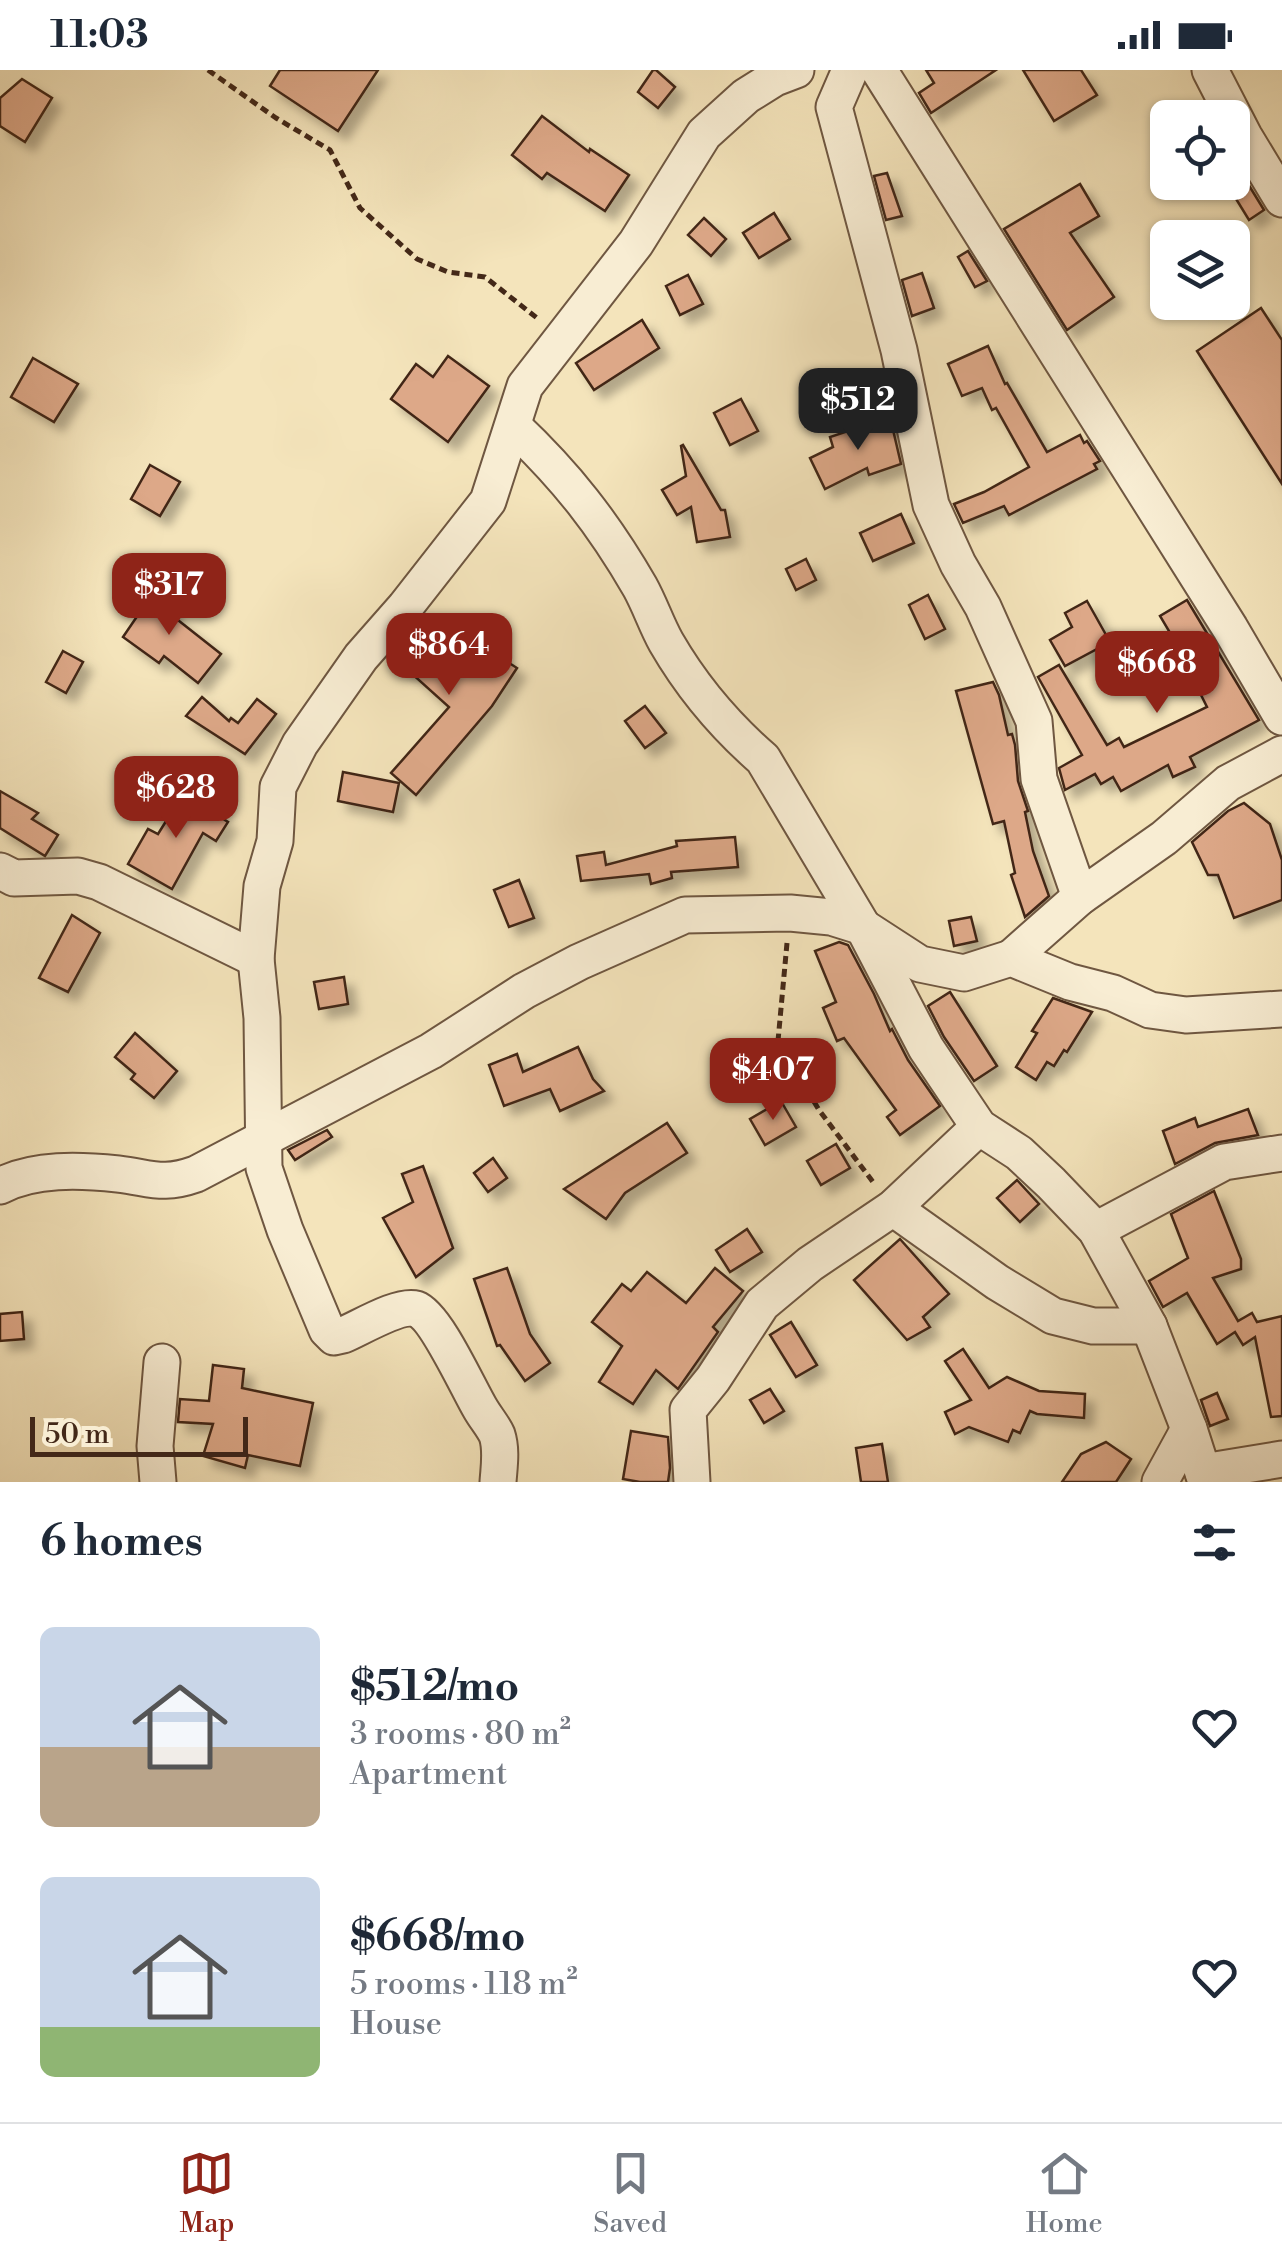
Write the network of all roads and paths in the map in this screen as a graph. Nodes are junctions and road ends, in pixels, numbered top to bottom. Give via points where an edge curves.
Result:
1 (208, 70) edge
2 (796, 70) edge
3 (850, 70) edge
4 (880, 70) edge
5 (1210, 70) edge
6 (1282, 198) edge
7 (564, 338) junction
8 (513, 426) junction
9 (1282, 718) edge
10 (1282, 754) edge
11 (0, 870) edge
12 (1080, 897) junction
13 (790, 913) junction
14 (862, 927) junction
15 (256, 958) junction
16 (1012, 958) junction
17 (1282, 1010) edge
18 (979, 1127) junction
19 (262, 1137) junction
20 (1282, 1153) edge
21 (0, 1186) edge
22 (893, 1208) junction
23 (1096, 1230) junction
24 (1149, 1326) junction
25 (162, 1362) dead end
26 (1189, 1429) junction
27 (1282, 1459) edge
28 (1204, 1477) edge
29 (158, 1482) edge
30 (498, 1482) edge
31 (692, 1482) edge
32 (1160, 1482) edge

1 - 7 path via 330,150 360,208 416,259 484,277
2 - 7 street via 746,96 704,134 636,243
3 - 12 street via 834,107 899,350 931,505 1034,722 1038,780
4 - 9 street
5 - 6 street
7 - 8 street via 526,386
8 - 14 street via 590,509 702,698 763,759
8 - 15 street via 488,501 361,656 278,787
10 - 12 street via 1228,783
11 - 15 street via 14,878 78,876 99,882
12 - 16 street
13 - 14 street
13 - 19 street via 685,915 655,927 578,962 431,1051
13 - 22 path via 778,1042 819,1110
14 - 16 street via 920,964 964,974
14 - 18 street via 926,1048
15 - 19 street
16 - 17 street via 1150,1010
18 - 22 street
18 - 23 street via 1019,1153
19 - 21 street via 175,1181 73,1172
19 - 30 street via 275,1203 328,1330 334,1337 398,1310 422,1312 496,1432
20 - 23 street via 1224,1162
22 - 24 street via 1052,1316 1093,1326
22 - 31 street via 762,1304 688,1410
23 - 24 street
24 - 26 street
25 - 29 street
26 - 28 street
26 - 32 street
27 - 28 street

